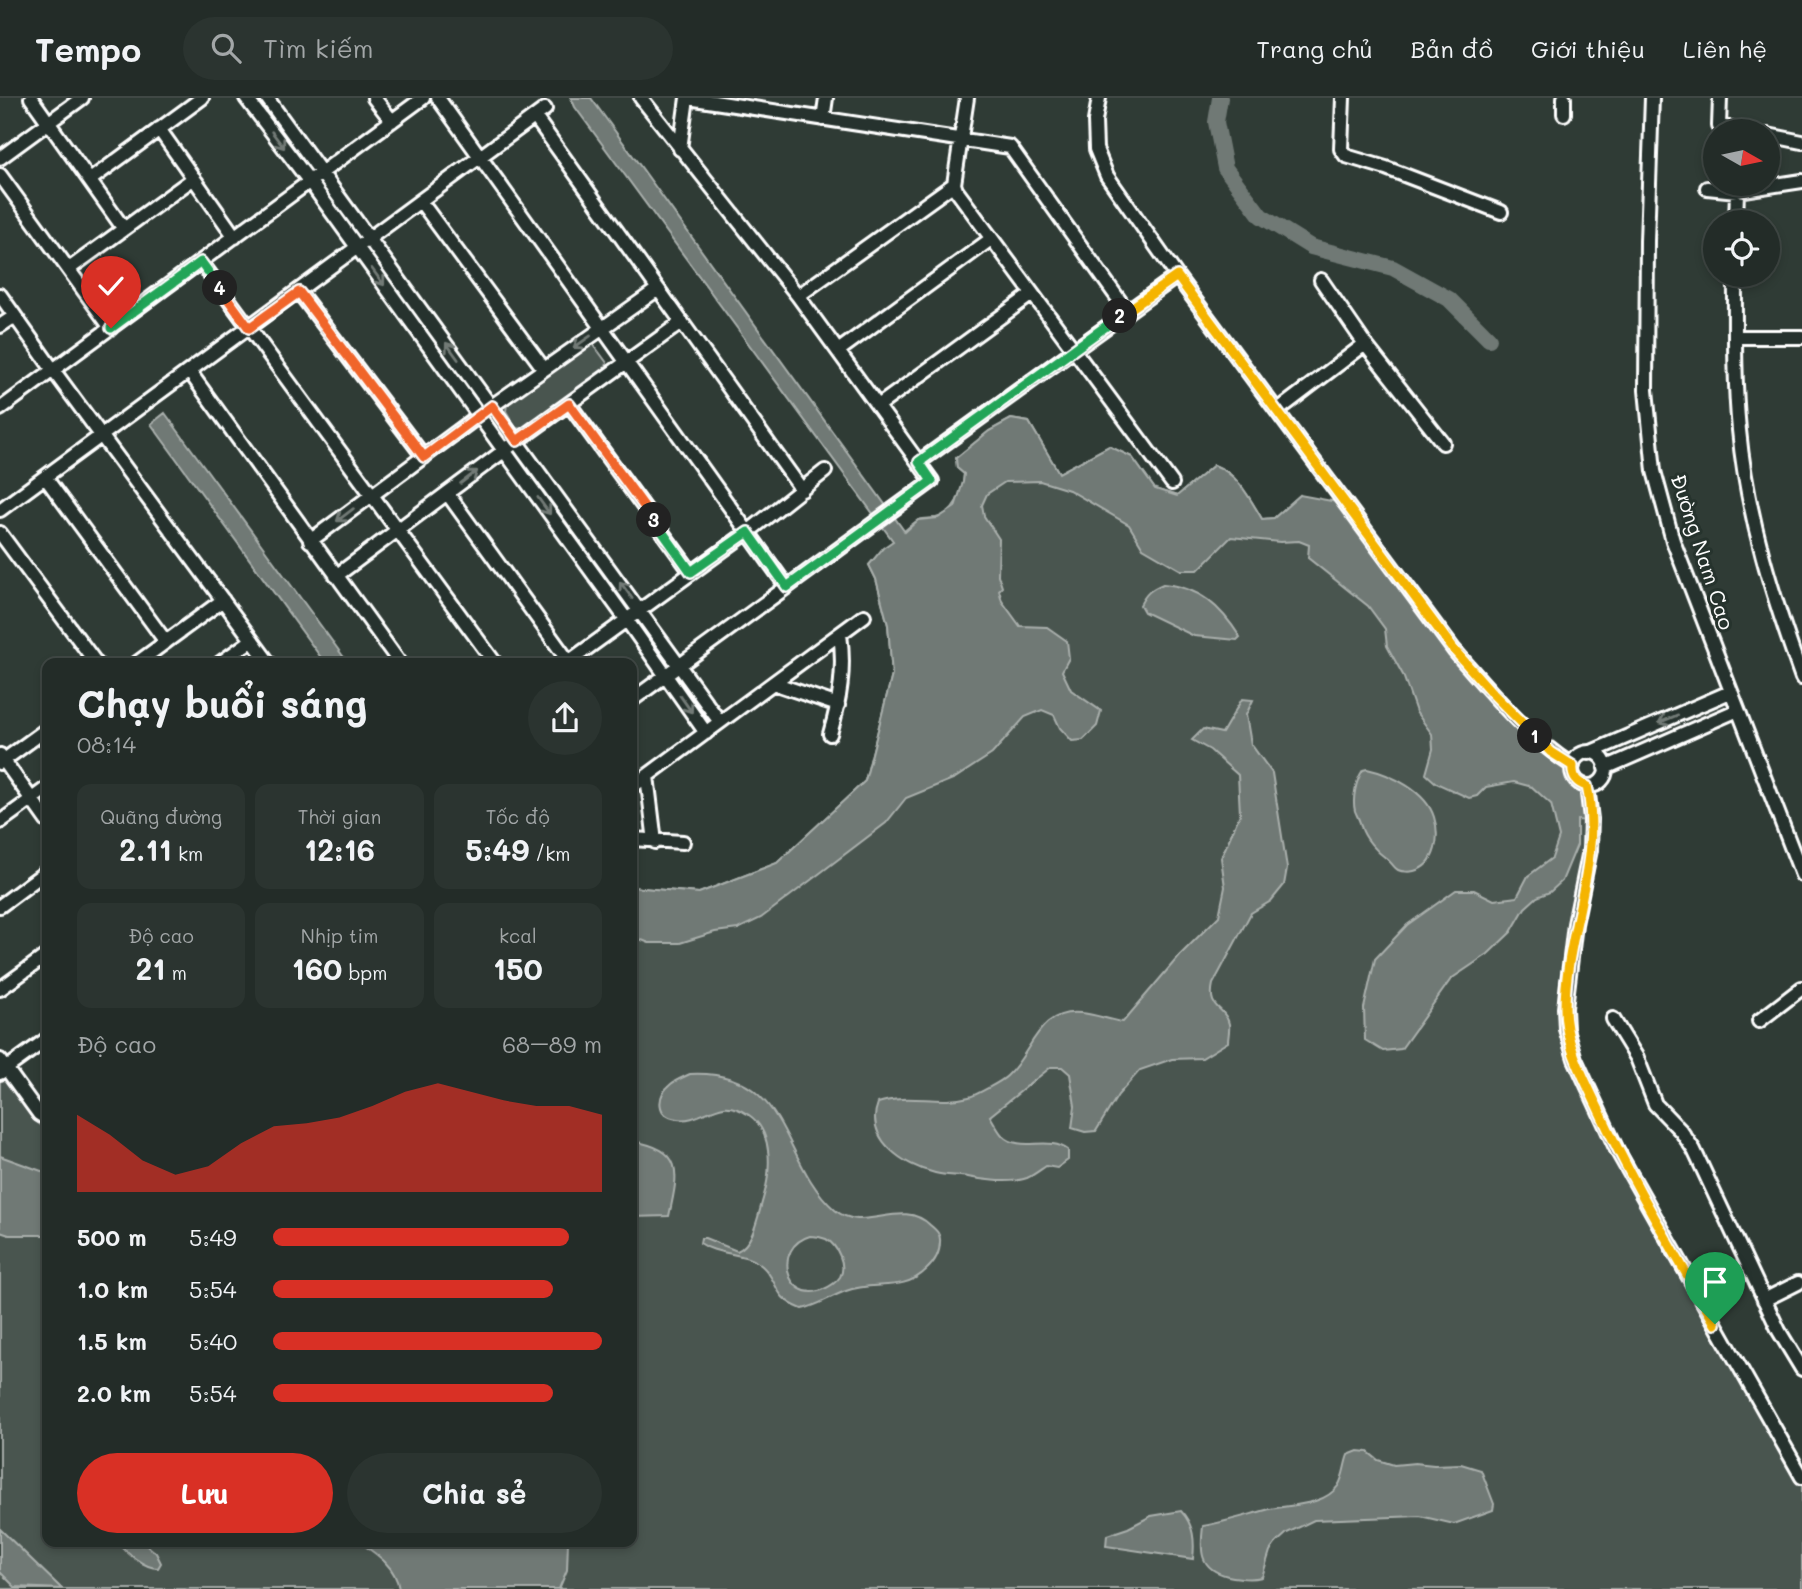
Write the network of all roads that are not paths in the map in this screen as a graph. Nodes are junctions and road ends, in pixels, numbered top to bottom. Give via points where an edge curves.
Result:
1 (31, 98) edge
2 (82, 98) edge
3 (202, 98) edge
4 (246, 98) edge
5 (267, 98) edge
6 (374, 98) edge
7 (423, 98) edge
8 (438, 98) edge
9 (641, 98) edge
10 (688, 98) edge
11 (826, 98) edge
12 (967, 98) edge
13 (1098, 98) edge
14 (1343, 98) edge
15 (1564, 98) edge
16 (1652, 98) edge
17 (1720, 98) edge
18 (1564, 114) dead end
19 (823, 119) junction
20 (1719, 119) edge
21 (392, 121) junction
22 (48, 122) junction
23 (159, 129) junction
24 (1780, 137) edge
25 (961, 140) junction
26 (1802, 142) edge
27 (680, 149) junction
28 (0, 158) edge
29 (480, 158) junction
30 (322, 173) junction
31 (0, 175) edge
32 (194, 178) junction
33 (90, 180) junction
34 (1802, 180) edge
35 (310, 182) junction
36 (954, 184) junction
37 (1780, 184) edge
38 (421, 202) junction
39 (1501, 212) dead end
40 (124, 229) junction
41 (235, 237) junction
42 (371, 239) junction
43 (991, 239) junction
44 (358, 249) junction
45 (201, 262) junction
46 (69, 269) junction
47 (1177, 276) junction
48 (1321, 280) dead end
49 (1735, 287) edge
50 (658, 289) junction
51 (299, 292) junction
52 (1032, 294) junction
53 (0, 295) edge
54 (798, 296) junction
55 (1127, 311) junction
56 (15, 316) junction
57 (682, 323) junction
58 (0, 326) edge
59 (111, 328) junction
60 (249, 328) junction
61 (602, 328) junction
62 (1735, 337) junction
63 (1802, 337) edge
64 (1366, 344) junction
65 (1073, 349) junction
66 (838, 351) junction
67 (627, 362) junction
68 (544, 369) junction
69 (53, 370) junction
70 (189, 372) junction
71 (569, 404) junction
72 (492, 406) junction
73 (878, 406) junction
74 (0, 409) edge
75 (1277, 411) junction
76 (479, 416) junction
77 (101, 436) junction
78 (517, 441) junction
79 (1443, 443) dead end
80 (504, 451) junction
81 (424, 457) junction
82 (919, 462) junction
83 (825, 471) dead end
84 (45, 477) junction
85 (1172, 483) dead end
86 (802, 490) junction
87 (447, 493) junction
88 (372, 495) junction
89 (0, 510) edge
90 (397, 530) junction
91 (748, 532) junction
92 (0, 533) edge
93 (310, 541) junction
94 (691, 572) junction
95 (336, 576) junction
96 (787, 587) junction
97 (223, 600) junction
98 (640, 610) junction
99 (864, 616) dead end
100 (626, 620) junction
101 (840, 634) junction
102 (252, 640) junction
103 (166, 642) junction
104 (92, 658) edge
105 (144, 658) edge
106 (227, 658) edge
107 (266, 658) edge
108 (396, 658) edge
109 (491, 658) edge
110 (564, 658) edge
111 (575, 658) edge
112 (680, 665) junction
113 (666, 676) junction
114 (1802, 676) edge
115 (773, 683) junction
116 (1730, 692) junction
117 (637, 696) edge
118 (838, 705) junction
119 (1738, 710) junction
120 (720, 722) junction
121 (42, 732) edge
122 (706, 733) junction
123 (830, 734) dead end
124 (1589, 753) junction
125 (1, 759) edge
126 (1573, 766) junction
127 (1605, 768) junction
128 (647, 776) junction
129 (637, 784) edge
130 (1587, 786) junction
131 (42, 792) edge
132 (32, 799) junction
133 (42, 814) edge
134 (0, 822) edge
135 (637, 840) edge
136 (655, 842) junction
137 (683, 842) dead end
138 (42, 875) edge
139 (1802, 875) edge
140 (0, 906) edge
141 (42, 959) edge
142 (1802, 988) edge
143 (0, 989) edge
144 (1614, 1019) dead end
145 (1759, 1021) dead end
146 (42, 1042) edge
147 (2, 1067) edge
148 (42, 1116) edge
149 (1798, 1283) dead end
150 (1764, 1300) junction
151 (1802, 1369) edge
152 (1802, 1477) edge

1 - 22 street
2 - 22 street
3 - 23 street
4 -> 35 street
5 - 30 street
6 - 21 street
7 - 21 street
8 - 29 street
9 - 27 street
10 - 19 street
10 - 27 street
11 - 19 street
12 - 25 street
13 - 47 street via 1096,149 1107,176
14 - 39 street via 1341,149 1346,156
15 - 18 street
16 - 116 street, Đường Nam Cao via 1646,390 1654,471 1673,541
17 - 20 street
19 - 25 street
21 - 30 street
22 - 28 street
22 - 33 street
23 - 32 street
23 - 33 street
24 - 26 street
25 - 36 street
25 - 55 street via 1010,147
27 - 54 street
29 - 38 street
29 - 50 street via 540,113
29 - 61 street
30 - 35 street
30 - 42 street
31 - 46 street
32 - 40 street
32 - 41 street
33 - 40 street
34 - 37 street
35 - 41 street
35 - 44 street
36 - 43 street
36 - 54 street
38 - 42 street
38 - 68 street
40 - 46 street
41 - 45 street
42 - 44 street
72 -> 42 street
43 - 52 street
43 - 66 street
44 - 51 street
44 -> 76 street
45 - 59 street
45 - 60 street
46 - 59 street
47 - 55 street
47 - 75 street
48 - 64 street
49 - 62 street
50 - 57 street
50 - 61 street
51 - 60 street
51 - 81 street
52 - 65 street
52 - 73 street
53 - 56 street
54 - 66 street
55 - 65 street
56 - 58 street
56 - 69 street
57 - 67 street
57 - 86 street
59 - 69 street
60 - 70 street
60 - 88 street
61 - 67 street
61 -> 68 street
62 - 63 street
62 - 114 street via 1739,432 1755,526
64 - 75 street
64 - 79 street
65 - 82 street
65 - 85 street
66 - 73 street
67 - 71 street
67 - 91 street
68 - 72 street
69 - 74 street
69 - 77 street
70 - 77 street
70 - 93 street
71 - 78 street
71 - 94 street
72 - 76 street
72 - 78 street
73 - 82 street
75 - 126 street via 1454,650 1551,752
76 - 80 street
76 - 81 street
77 - 84 street
77 - 97 street
78 - 80 street
98 -> 78 street
87 -> 80 street
80 -> 100 street
81 - 88 street
82 - 96 street via 932,481
83 - 86 street
84 - 89 street
84 - 103 street
86 - 91 street
87 - 90 street
87 - 110 street
88 - 90 street
88 -> 93 street
90 - 95 street
90 - 109 street
91 - 94 street
91 - 96 street
92 - 104 street
93 - 95 street
94 - 98 street
95 - 108 street
96 - 112 street
97 - 102 street
97 - 103 street
98 - 100 street
98 - 112 street
99 - 101 street
100 - 111 street
100 - 113 street
101 - 115 street
101 - 118 street
102 - 106 street
102 - 107 street
103 - 105 street
112 - 113 street
112 - 120 street
113 - 117 street
113 -> 122 street
115 - 118 street
115 - 120 street
116 - 119 street, Đường Nam Cao
116 -> 124 street
118 - 123 street
119 - 127 street
119 - 139 street, Đường Nam Cao
120 - 122 street
121 - 125 street
122 - 128 street
124 - 126 street via 1578,756
124 - 127 street via 1598,756
125 - 132 street
126 - 130 street via 1577,781
127 - 130 street via 1600,782
128 - 129 street
128 - 136 street
130 - 152 street via 1590,850 1565,1008 1575,1059 1617,1150
131 - 132 street
132 - 133 street
132 - 134 street
135 - 136 street
136 - 137 street
138 - 140 street
141 - 143 street
142 - 145 street
144 - 150 street via 1637,1058 1655,1104 1694,1150
146 - 147 street
147 - 148 street
149 - 150 street
150 - 151 street

